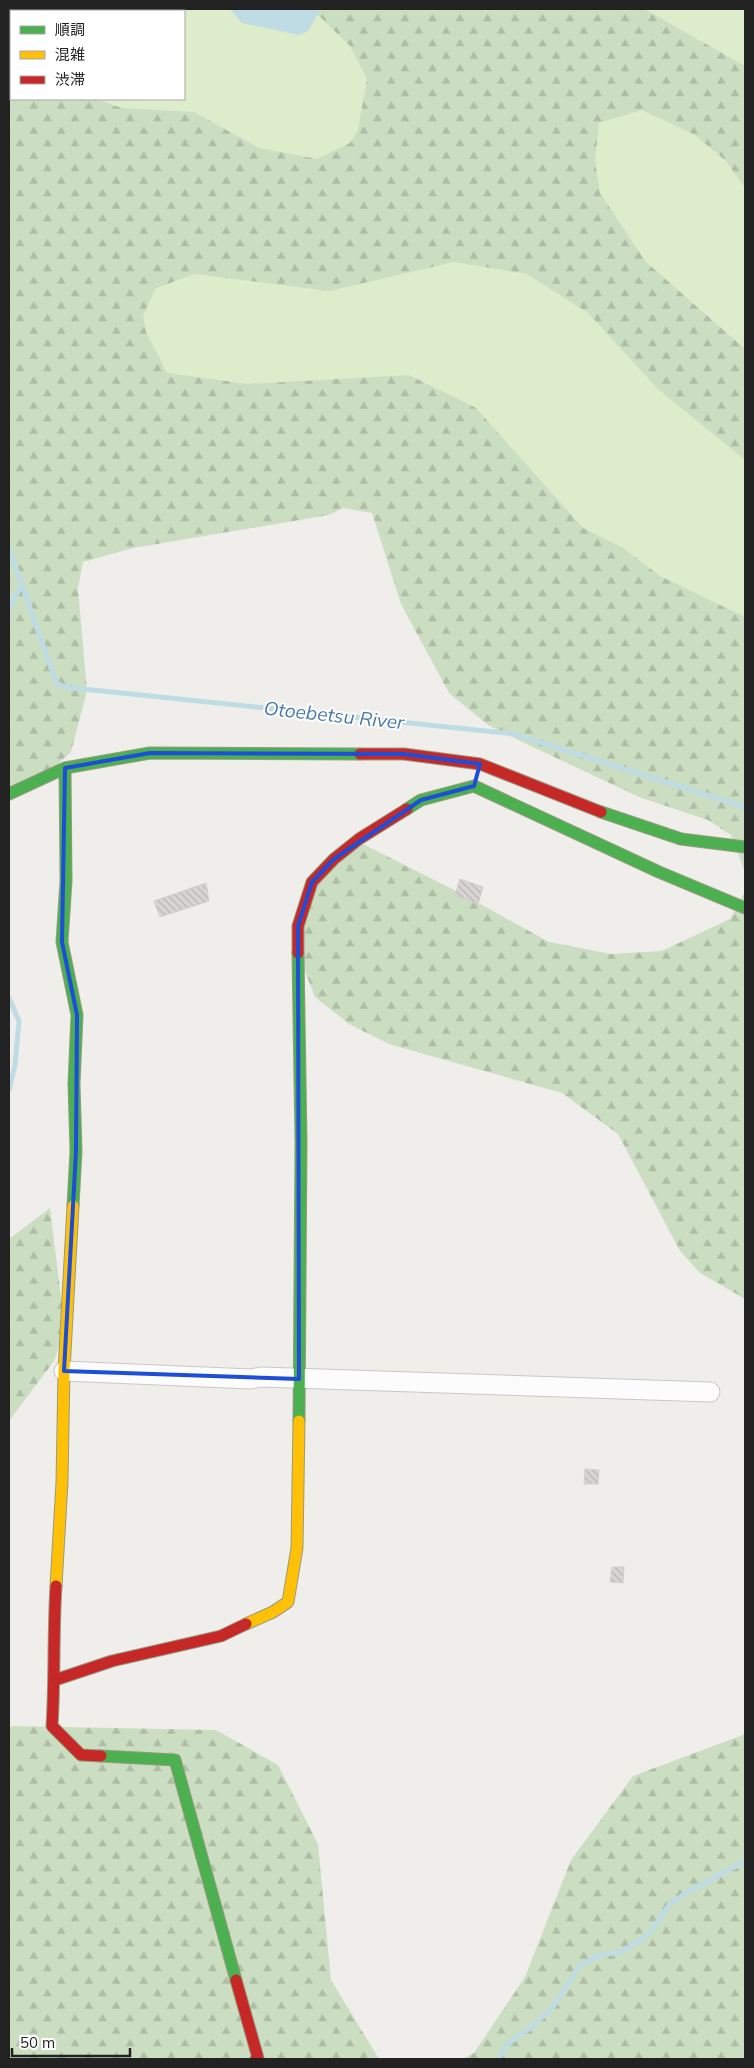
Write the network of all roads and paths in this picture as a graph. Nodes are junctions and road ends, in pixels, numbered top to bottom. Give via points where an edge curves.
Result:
1 (480, 764) junction
2 (65, 768) junction
3 (474, 786) junction
4 (9, 794) edge
5 (745, 847) edge
6 (745, 908) edge
7 (64, 1370) junction
8 (299, 1379) junction
9 (710, 1392) dead end
10 (55, 1680) junction
11 (256, 2059) edge

1 - 2 street via 404,754 150,752
1 - 3 street
1 - 5 street via 595,810 681,839
2 - 4 street
2 - 7 street via 66,881 62,942 76,1015 76,1151
3 - 6 street
3 - 8 street via 421,800 340,854 312,882 298,926 301,1142
7 - 8 street
7 - 10 street via 62,1482 54,1614
8 - 9 street
8 - 10 street via 297,1548 288,1602 220,1636 112,1660
10 - 11 street via 52,1726 81,1755 175,1760

